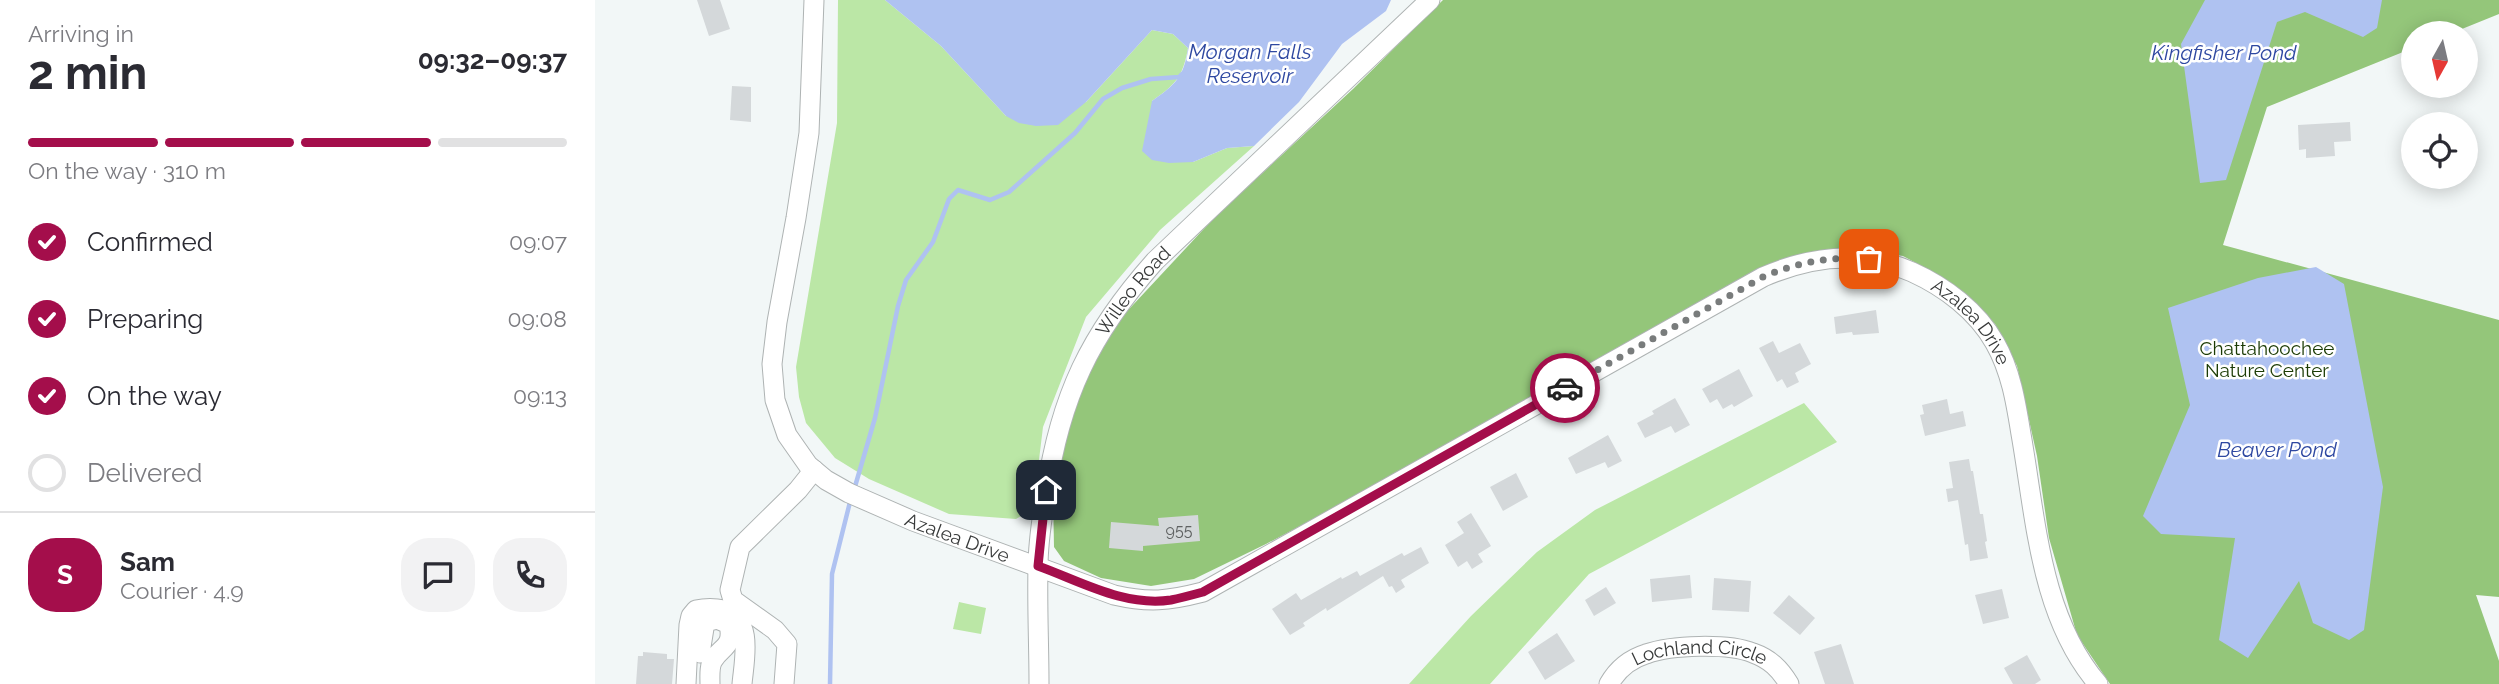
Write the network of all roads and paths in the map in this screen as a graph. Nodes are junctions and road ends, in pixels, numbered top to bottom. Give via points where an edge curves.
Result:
1 (814, 0) edge
2 (1430, 0) edge
3 (814, 470) junction
4 (1038, 566) junction
5 (686, 684) edge
6 (698, 684) edge
7 (710, 684) edge
8 (743, 684) edge
9 (784, 684) edge
10 (1039, 684) edge
11 (1609, 684) edge
12 (1789, 684) edge
13 (2098, 684) edge

1 - 3 street, Azalea Drive via 809,133 775,330 772,377 781,422
2 - 4 street, Willeo Road via 1175,241 1115,310 1086,357 1059,423
3 - 4 street, Azalea Drive via 851,494 913,521
3 - 9 street via 740,547 730,590 733,600 787,644
4 - 10 street, Willeo Road
4 - 13 street, Azalea Drive via 1138,600 1170,600 1203,592 1763,277 1805,262 1869,259 1938,285 1970,311 1995,343 2013,389 2057,616
5 - 8 street via 690,620 696,610 705,608 729,612 742,627
6 - 7 street via 703,625 717,619 730,628 727,646 712,661
11 - 12 street, Lochland Circle via 1619,670 1647,653 1720,647 1764,657

